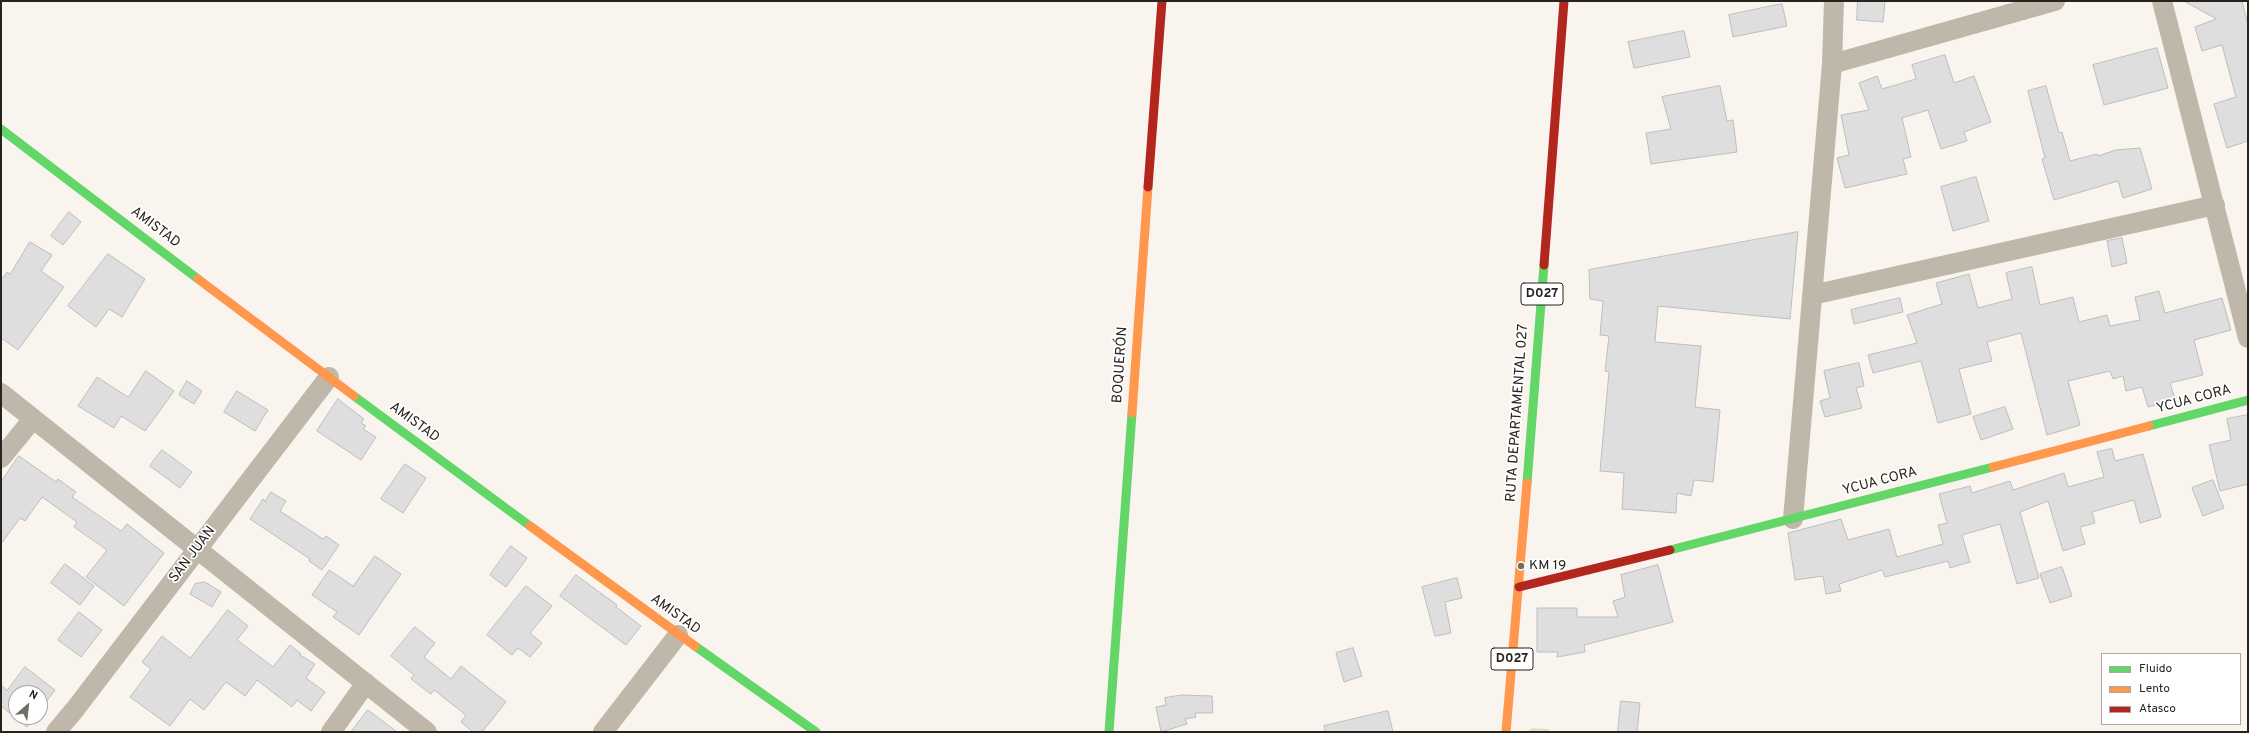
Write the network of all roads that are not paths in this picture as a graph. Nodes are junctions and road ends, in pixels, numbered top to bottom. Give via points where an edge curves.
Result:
1 (1162, 1) edge
2 (1564, 1) edge
3 (1834, 1) edge
4 (2055, 1) edge
5 (2162, 1) edge
6 (1832, 64) junction
7 (1, 129) edge
8 (2215, 205) junction
9 (1812, 295) junction
10 (2248, 338) edge
11 (329, 377) junction
12 (1, 393) edge
13 (2248, 400) edge
14 (33, 419) junction
15 (1, 458) edge
16 (1793, 520) junction
17 (198, 549) junction
18 (1519, 587) junction
19 (678, 635) junction
20 (366, 683) junction
21 (56, 732) edge
22 (331, 732) edge
23 (427, 732) edge
24 (603, 732) edge
25 (816, 732) edge
26 (1109, 732) edge
27 (1506, 732) edge

1 - 26 street, BOQUERÓN
2 - 18 street, RUTA DEPARTAMENTAL 027 / D027
3 - 6 street
4 - 6 street
5 - 8 street
6 - 9 street
7 - 11 street, AMISTAD
8 - 9 street
8 - 10 street
9 - 16 street
11 - 17 street, SAN JUAN
11 - 19 street, AMISTAD
12 - 14 street
13 - 16 street, YCUA CORA
14 - 15 street
14 - 17 street
16 - 18 street, YCUA CORA
17 - 20 street
17 - 21 street, SAN JUAN
18 - 27 street, RUTA DEPARTAMENTAL 027 / D027
19 - 24 street
19 - 25 street, AMISTAD
20 - 22 street
20 - 23 street

